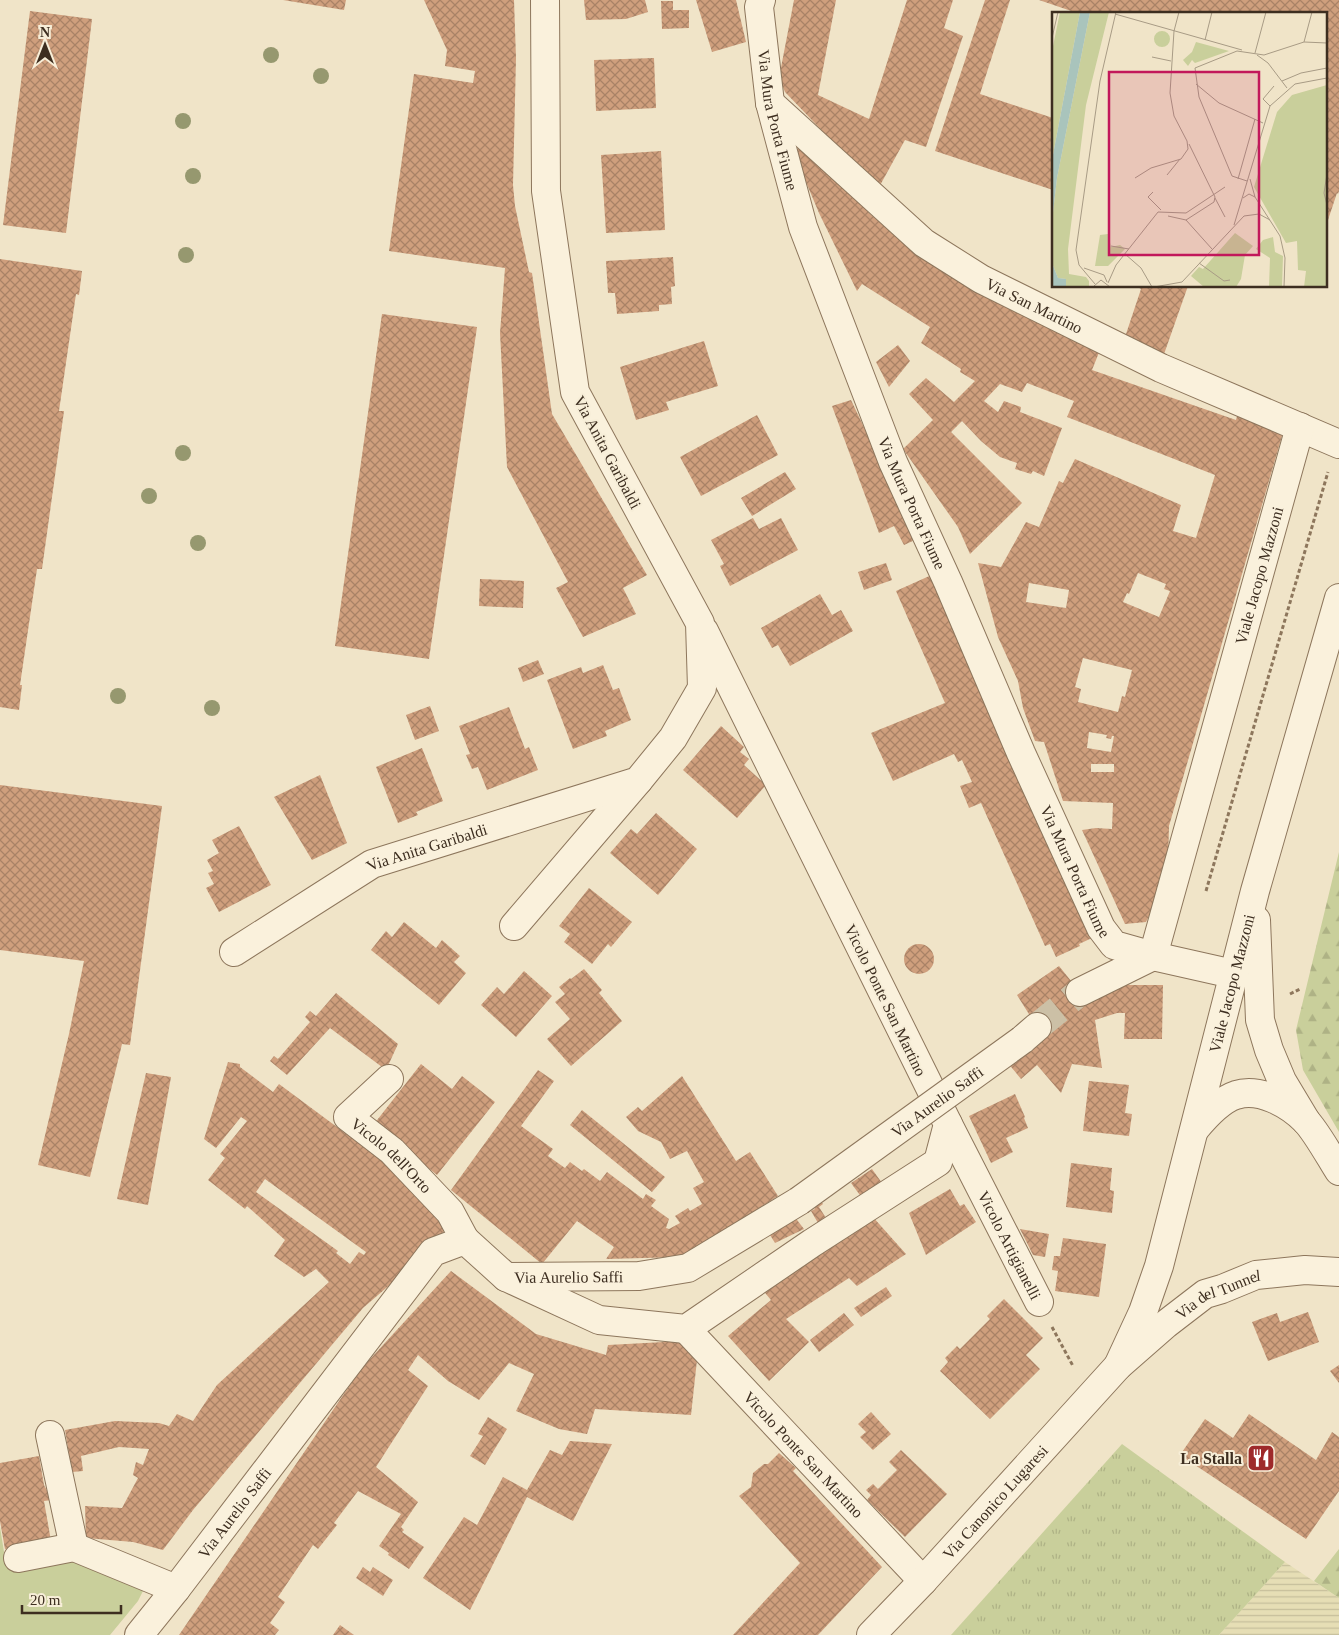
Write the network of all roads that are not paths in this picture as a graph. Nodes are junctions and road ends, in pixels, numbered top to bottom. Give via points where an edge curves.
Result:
1 (545, 0) edge
2 (761, 0) edge
3 (770, 103) junction
4 (1300, 427) junction
5 (1335, 454) edge
6 (1339, 598) edge
7 (700, 623) junction
8 (638, 781) junction
9 (1255, 891) junction
10 (514, 926) dead end
11 (234, 952) dead end
12 (1153, 956) junction
13 (1233, 974) junction
14 (1080, 992) tunnel mouth
15 (1030, 1034) tunnel mouth
16 (389, 1079) dead end
17 (1306, 1121) junction
18 (948, 1124) junction
19 (1195, 1129) junction
20 (1339, 1171) edge
21 (465, 1240) junction
22 (1339, 1272) edge
23 (506, 1277) junction
24 (1039, 1302) road end
25 (686, 1329) junction
26 (1118, 1366) junction
27 (50, 1435) dead end
28 (74, 1547) junction
29 (18, 1558) dead end
30 (923, 1581) junction
31 (176, 1589) junction
32 (143, 1634) edge
33 (871, 1635) edge

1 - 7 street, Via Anita Garibaldi via 546,191 575,392
2 - 3 street, Via Mura Porta Fiume via 759,7
3 - 4 street, Via San Martino via 924,243 981,279 1161,368
3 - 12 street, Via Mura Porta Fiume via 803,227 893,462 1029,770 1101,928 1114,945
4 - 5 street, Via San Martino
4 - 12 street, Viale Jacopo Mazzoni
6 - 9 street, Viale Jacopo Mazzoni
7 - 8 street, Via Anita Garibaldi via 702,688 673,738
7 - 18 street, Vicolo Ponte San Martino
8 - 10 street, Via Anita Garibaldi
8 - 11 street, Via Anita Garibaldi via 372,864
9 - 13 street, Viale Jacopo Mazzoni
9 - 17 street via 1260,1020 1282,1081
12 - 13 street
12 - 14 street
13 - 19 street, Viale Jacopo Mazzoni
15 - 23 street, Via Aurelio Saffi, bridge via 799,1201 688,1268 639,1276
16 - 21 street, Vicolo dell'Orto via 348,1117 392,1151 450,1212
17 - 19 street via 1272,1098 1253,1093 1236,1094 1206,1116
17 - 20 street
18 - 24 street, Vicolo Artigianelli
18 - 25 street via 938,1162
19 - 26 street, Viale Jacopo Mazzoni via 1159,1266 1143,1312
21 - 23 street, Via Aurelio Saffi
21 - 31 street, Via Aurelio Saffi via 433,1252
22 - 26 street, Via del Tunnel via 1305,1270 1256,1275 1205,1294
23 - 25 street via 599,1320
25 - 30 street, Vicolo Ponte San Martino
26 - 30 street, Via Canonico Lugaresi
27 - 28 street
28 - 29 street
28 - 31 street
30 - 33 street, Via Canonico Lugaresi
31 - 32 street, Via Aurelio Saffi

